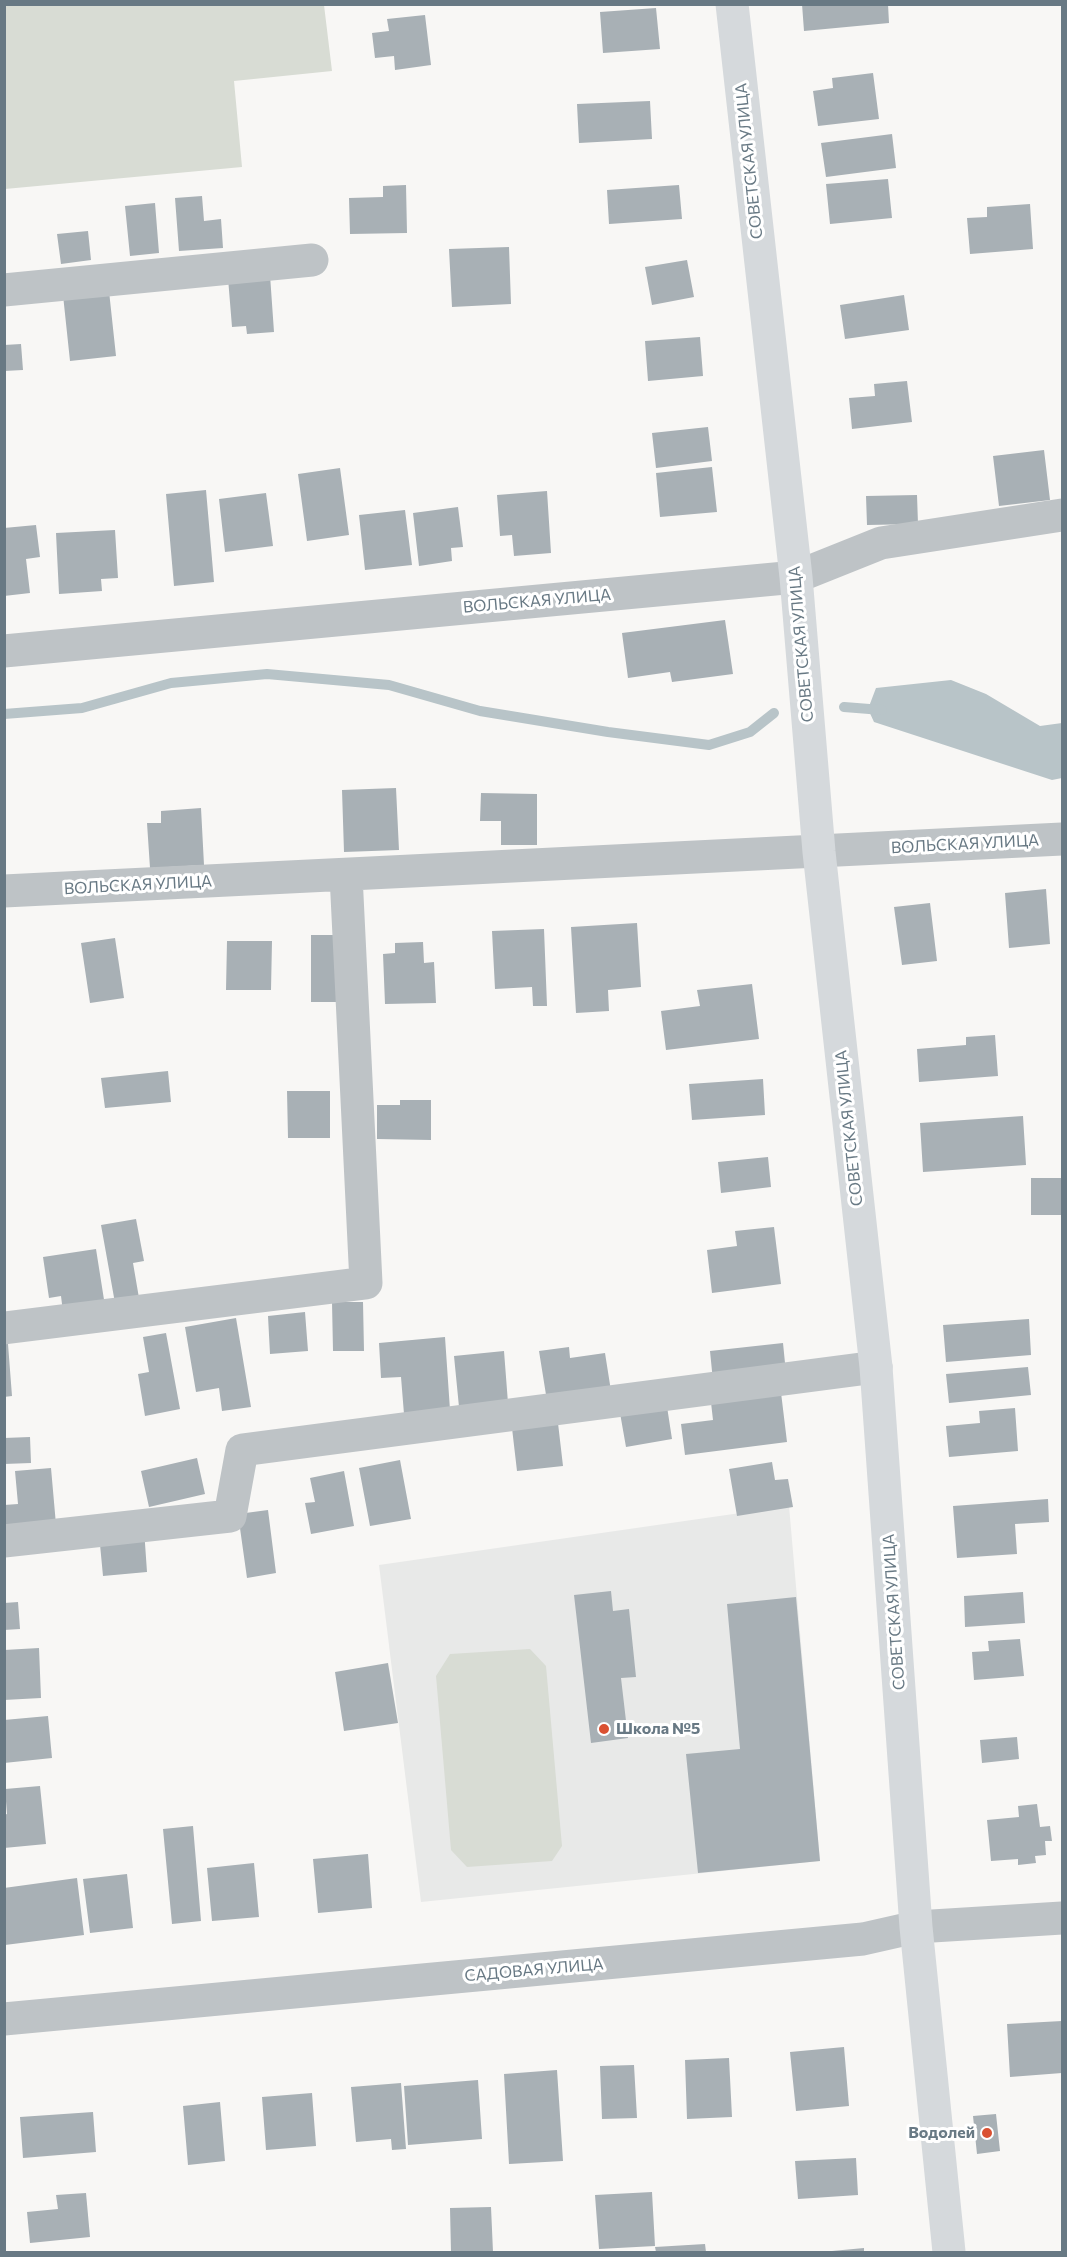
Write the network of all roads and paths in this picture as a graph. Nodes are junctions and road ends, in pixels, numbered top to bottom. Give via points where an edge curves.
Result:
1 (732, 4) edge
2 (312, 260) dead end
3 (4, 290) edge
4 (1062, 515) edge
5 (796, 577) junction
6 (4, 651) edge
7 (1062, 839) edge
8 (819, 852) junction
9 (346, 875) junction
10 (4, 891) edge
11 (4, 1328) edge
12 (876, 1367) junction
13 (4, 1541) edge
14 (1062, 1918) edge
15 (916, 1927) junction
16 (4, 2019) edge
17 (950, 2253) edge

1 - 5 main road, СОВЕТСКАЯ УЛИЦА
2 - 3 street
4 - 5 street, ВОЛЬСКАЯ УЛИЦА via 881,543
5 - 6 street, ВОЛЬСКАЯ УЛИЦА
5 - 8 main road, СОВЕТСКАЯ УЛИЦА
7 - 8 street, ВОЛЬСКАЯ УЛИЦА
8 - 9 street, ВОЛЬСКАЯ УЛИЦА
8 - 12 main road, СОВЕТСКАЯ УЛИЦА
9 - 10 street, ВОЛЬСКАЯ УЛИЦА
9 - 11 street via 366,1283
12 - 13 street via 242,1450 230,1516
12 - 15 main road, СОВЕТСКАЯ УЛИЦА
14 - 15 street, САДОВАЯ УЛИЦА
15 - 16 street, САДОВАЯ УЛИЦА via 863,1939
15 - 17 main road, СОВЕТСКАЯ УЛИЦА

